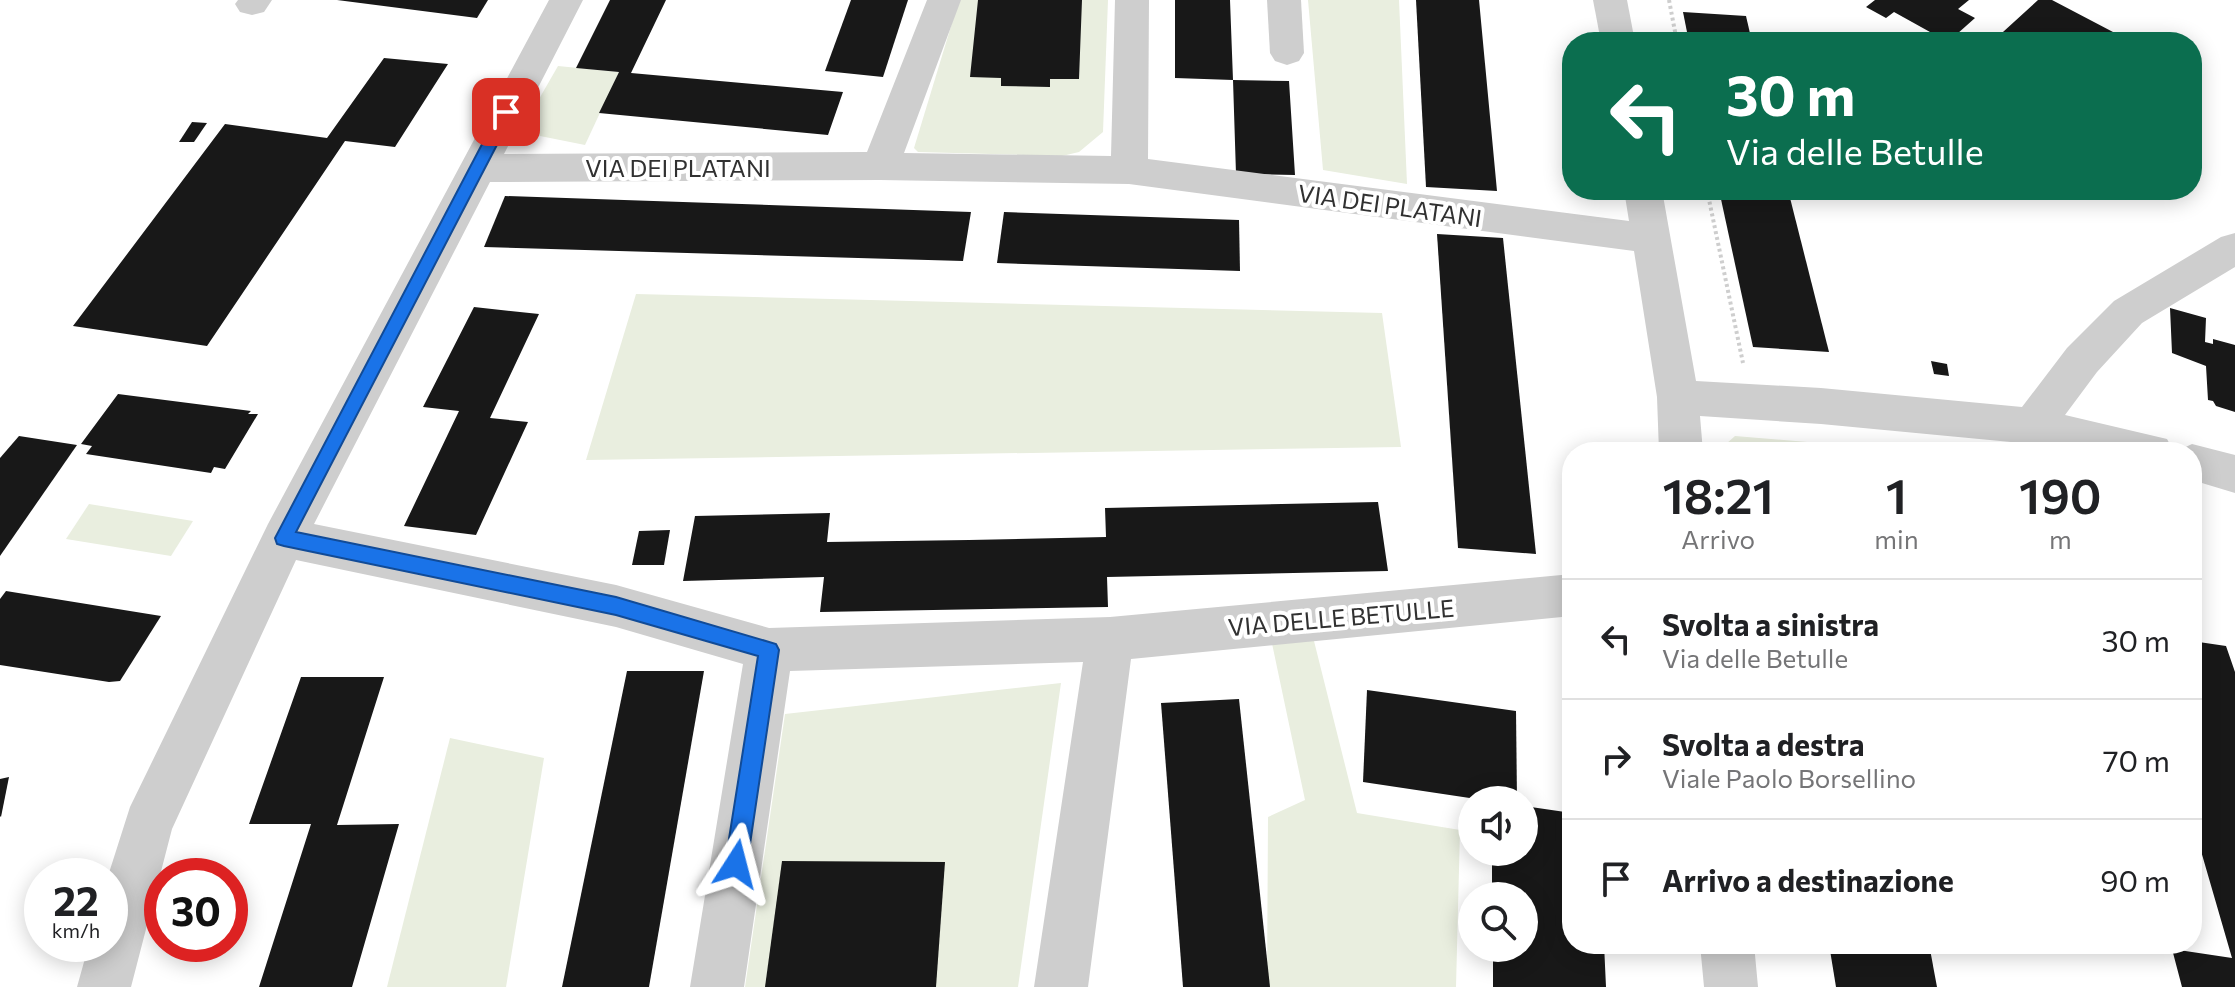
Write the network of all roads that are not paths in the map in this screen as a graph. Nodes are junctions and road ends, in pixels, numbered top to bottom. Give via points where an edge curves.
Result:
1 (566, 0) edge
2 (944, 0) edge
3 (1132, 0) edge
4 (1284, 0) edge
5 (1610, 0) edge
6 (1616, 32) edge
7 (1287, 53) dead end
8 (880, 166) junction
9 (477, 168) junction
10 (1129, 170) junction
11 (1645, 200) edge
12 (1651, 239) junction
13 (2235, 248) edge
14 (1678, 397) junction
15 (2032, 426) junction
16 (1680, 442) edge
17 (2106, 442) edge
18 (2202, 465) edge
19 (2235, 474) edge
20 (284, 538) junction
21 (1562, 596) edge
22 (1110, 639) junction
23 (769, 650) junction
24 (1728, 954) edge
25 (104, 987) edge
26 (717, 987) edge
27 (1061, 987) edge
28 (1731, 987) edge

1 - 9 street
2 - 8 street
3 - 10 street
4 - 7 street
5 - 6 street
8 - 9 street, VIA DEI PLATANI
8 - 10 street, VIA DEI PLATANI
9 - 20 street
10 - 12 street, VIA DEI PLATANI
11 - 12 street
12 - 14 street
13 - 15 street via 2128,312 2082,360
14 - 15 street
14 - 16 street
15 - 17 street
18 - 19 street
20 - 23 street, VIA DELLE BETULLE via 616,606
20 - 25 street via 148,825
21 - 22 street, VIA DELLE BETULLE
22 - 23 street, VIA DELLE BETULLE
22 - 27 street
23 - 26 street
24 - 28 street

